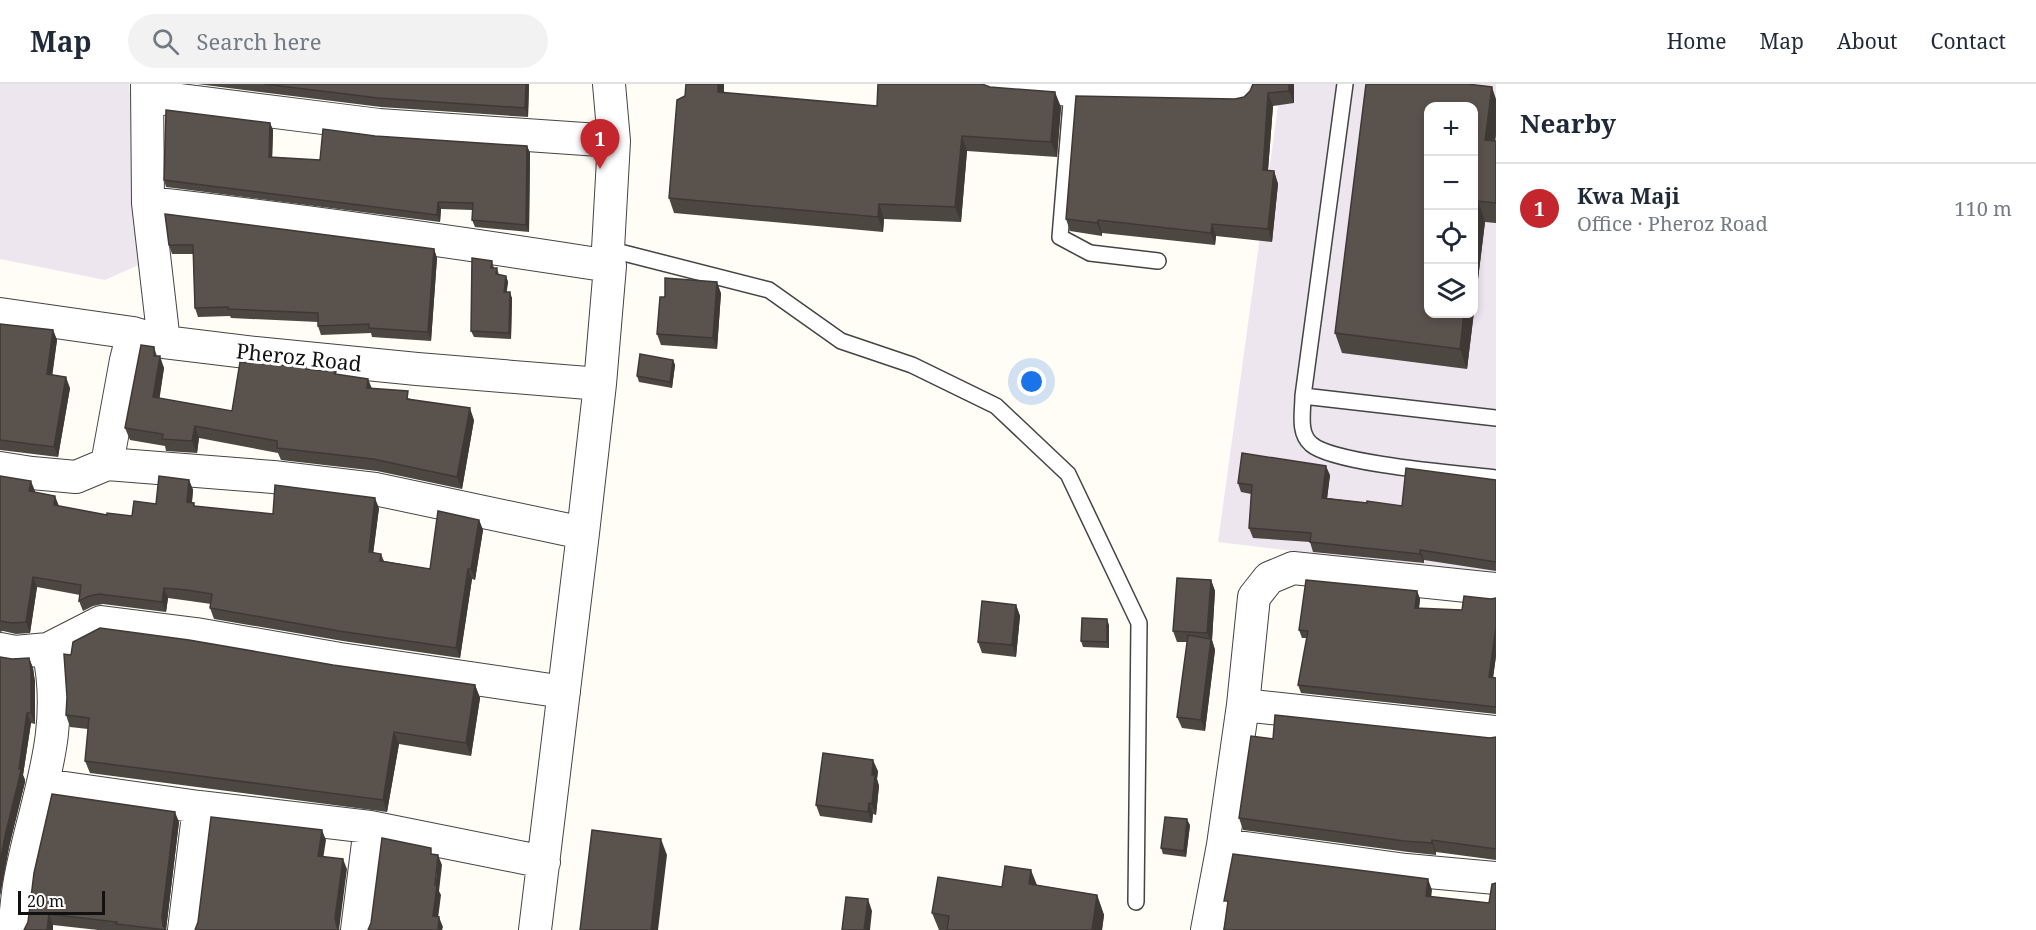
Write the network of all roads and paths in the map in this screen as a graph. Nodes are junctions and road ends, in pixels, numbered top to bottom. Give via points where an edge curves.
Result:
1 (609, 84) edge
2 (997, 84) edge
3 (1345, 84) edge
4 (148, 90) edge
5 (1072, 90) junction
6 (1240, 94) dead end
7 (614, 141) junction
8 (148, 203) junction
9 (609, 258) junction
10 (1158, 261) dead end
11 (0, 314) edge
12 (133, 333) junction
13 (164, 342) junction
14 (600, 384) junction
15 (1303, 396) junction
16 (1496, 418) edge
17 (108, 464) junction
18 (0, 468) edge
19 (1496, 478) edge
20 (583, 533) junction
21 (1496, 589) edge
22 (0, 649) edge
23 (48, 649) junction
24 (564, 692) junction
25 (1243, 705) junction
26 (1496, 732) edge
27 (44, 785) junction
28 (199, 807) junction
29 (370, 827) junction
30 (1223, 845) junction
31 (544, 862) junction
32 (1496, 878) edge
33 (1136, 902) dead end
34 (14, 930) edge
35 (184, 930) edge
36 (357, 930) edge
37 (535, 930) edge
38 (1207, 930) edge

1 - 7 street
2 - 5 street
3 - 15 lane
4 - 7 street via 379,125
4 - 8 street
5 - 6 street
5 - 10 lane via 1060,237 1090,253
7 - 9 street
8 - 9 street
8 - 13 street
9 - 14 street
9 - 33 lane via 769,290 841,341 912,365 996,406 1068,474 1139,623
11 - 12 street, Pheroz Road
12 - 13 street, Pheroz Road
12 - 17 street
13 - 14 street, Pheroz Road
14 - 20 street
15 - 16 lane
15 - 19 lane via 1302,430 1311,445 1361,461
17 - 18 street via 76,477
17 - 20 street via 375,489
20 - 24 street
21 - 25 street via 1293,568 1269,578 1254,597
22 - 23 street
23 - 24 street via 101,621
23 - 27 street via 55,716
24 - 31 street
25 - 26 street
25 - 30 street
27 - 28 street
27 - 34 street via 20,879
28 - 29 street
28 - 35 street
29 - 31 street
29 - 36 street
30 - 32 street
30 - 38 street
31 - 37 street

